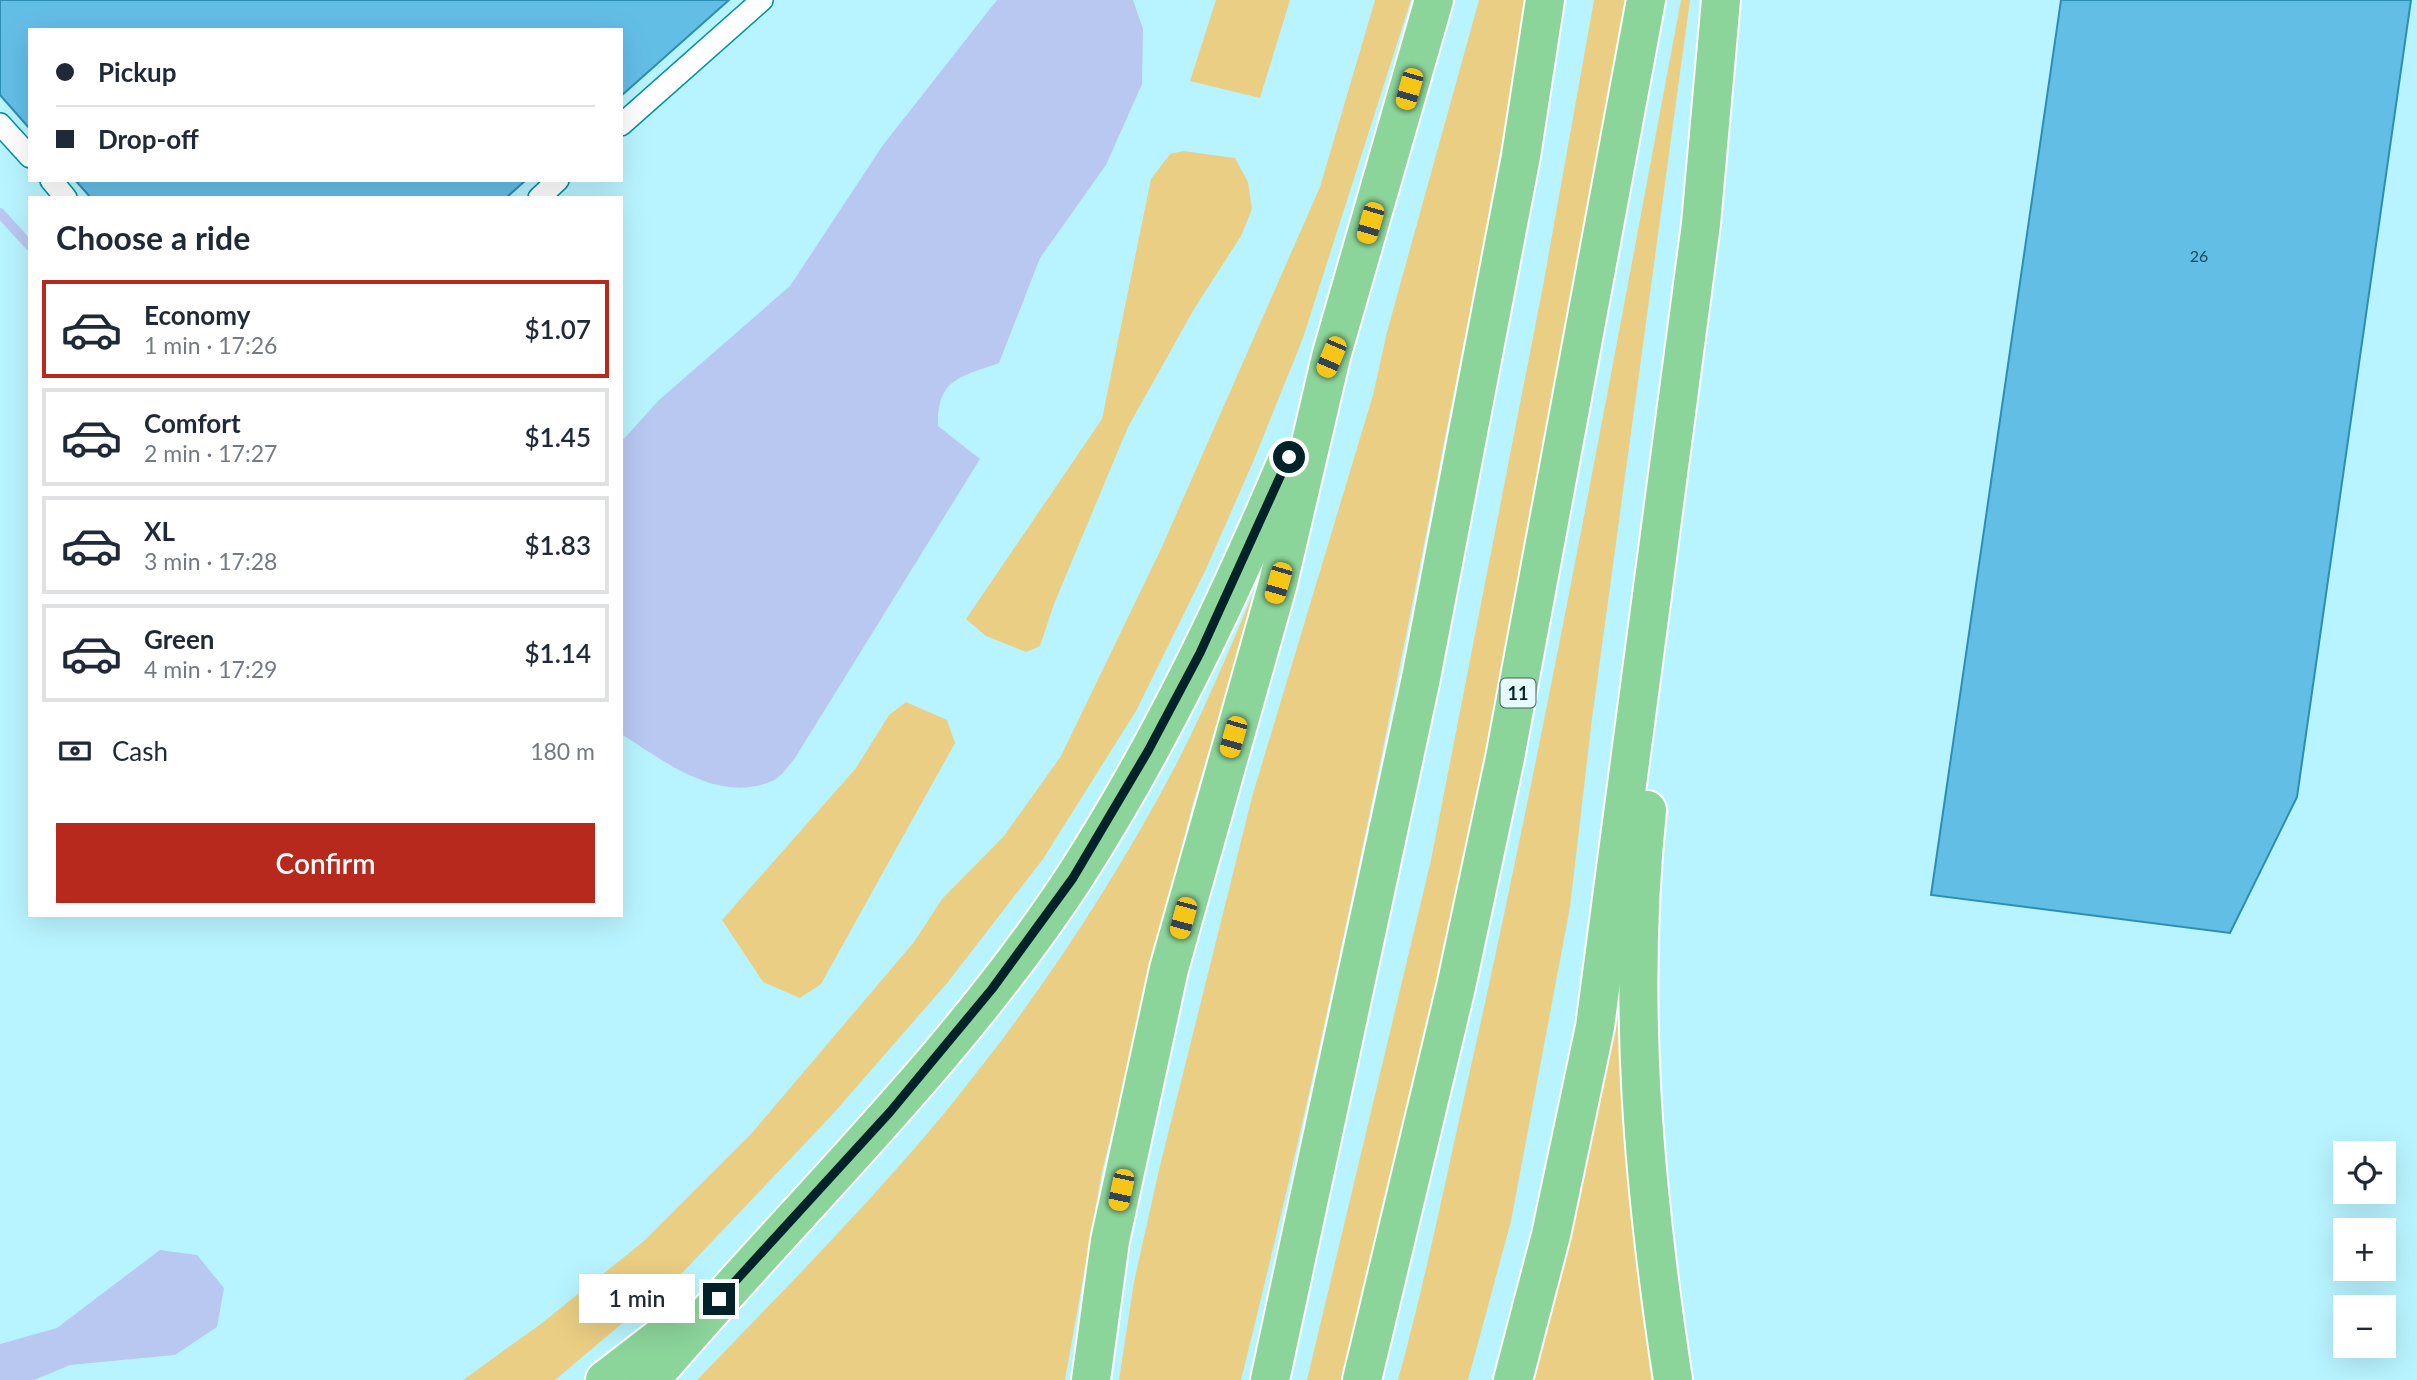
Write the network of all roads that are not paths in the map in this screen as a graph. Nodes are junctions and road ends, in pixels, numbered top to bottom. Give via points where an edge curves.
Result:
1 (762, 0) edge
2 (1434, 0) edge
3 (1545, 0) edge
4 (1646, 0) edge
5 (1721, 0) edge
6 (623, 123) edge
7 (0, 124) edge
8 (28, 155) edge
9 (53, 182) edge
10 (556, 182) edge
11 (64, 196) edge
12 (541, 196) edge
13 (1331, 357) junction
14 (736, 1278) junction
15 (605, 1380) edge
16 (650, 1380) edge
17 (1091, 1380) edge
18 (1270, 1380) edge
19 (1362, 1380) edge
20 (1513, 1380) edge
21 (1673, 1380) edge

1 - 6 lane
2 - 13 highway
3 - 18 highway via 1521,156 1421,678
4 - 19 highway, 11 via 1506,758
5 - 20 highway via 1699,237 1595,1027 1551,1235
5 - 21 highway via 1723,142 1710,299 1656,728 1640,923 1643,1155
7 - 8 lane
9 - 11 lane
10 - 12 lane
13 - 14 highway via 1200,653 1073,878 992,989 890,1112
13 - 17 highway via 1278,583 1166,982 1110,1241
14 - 15 highway
14 - 16 highway

